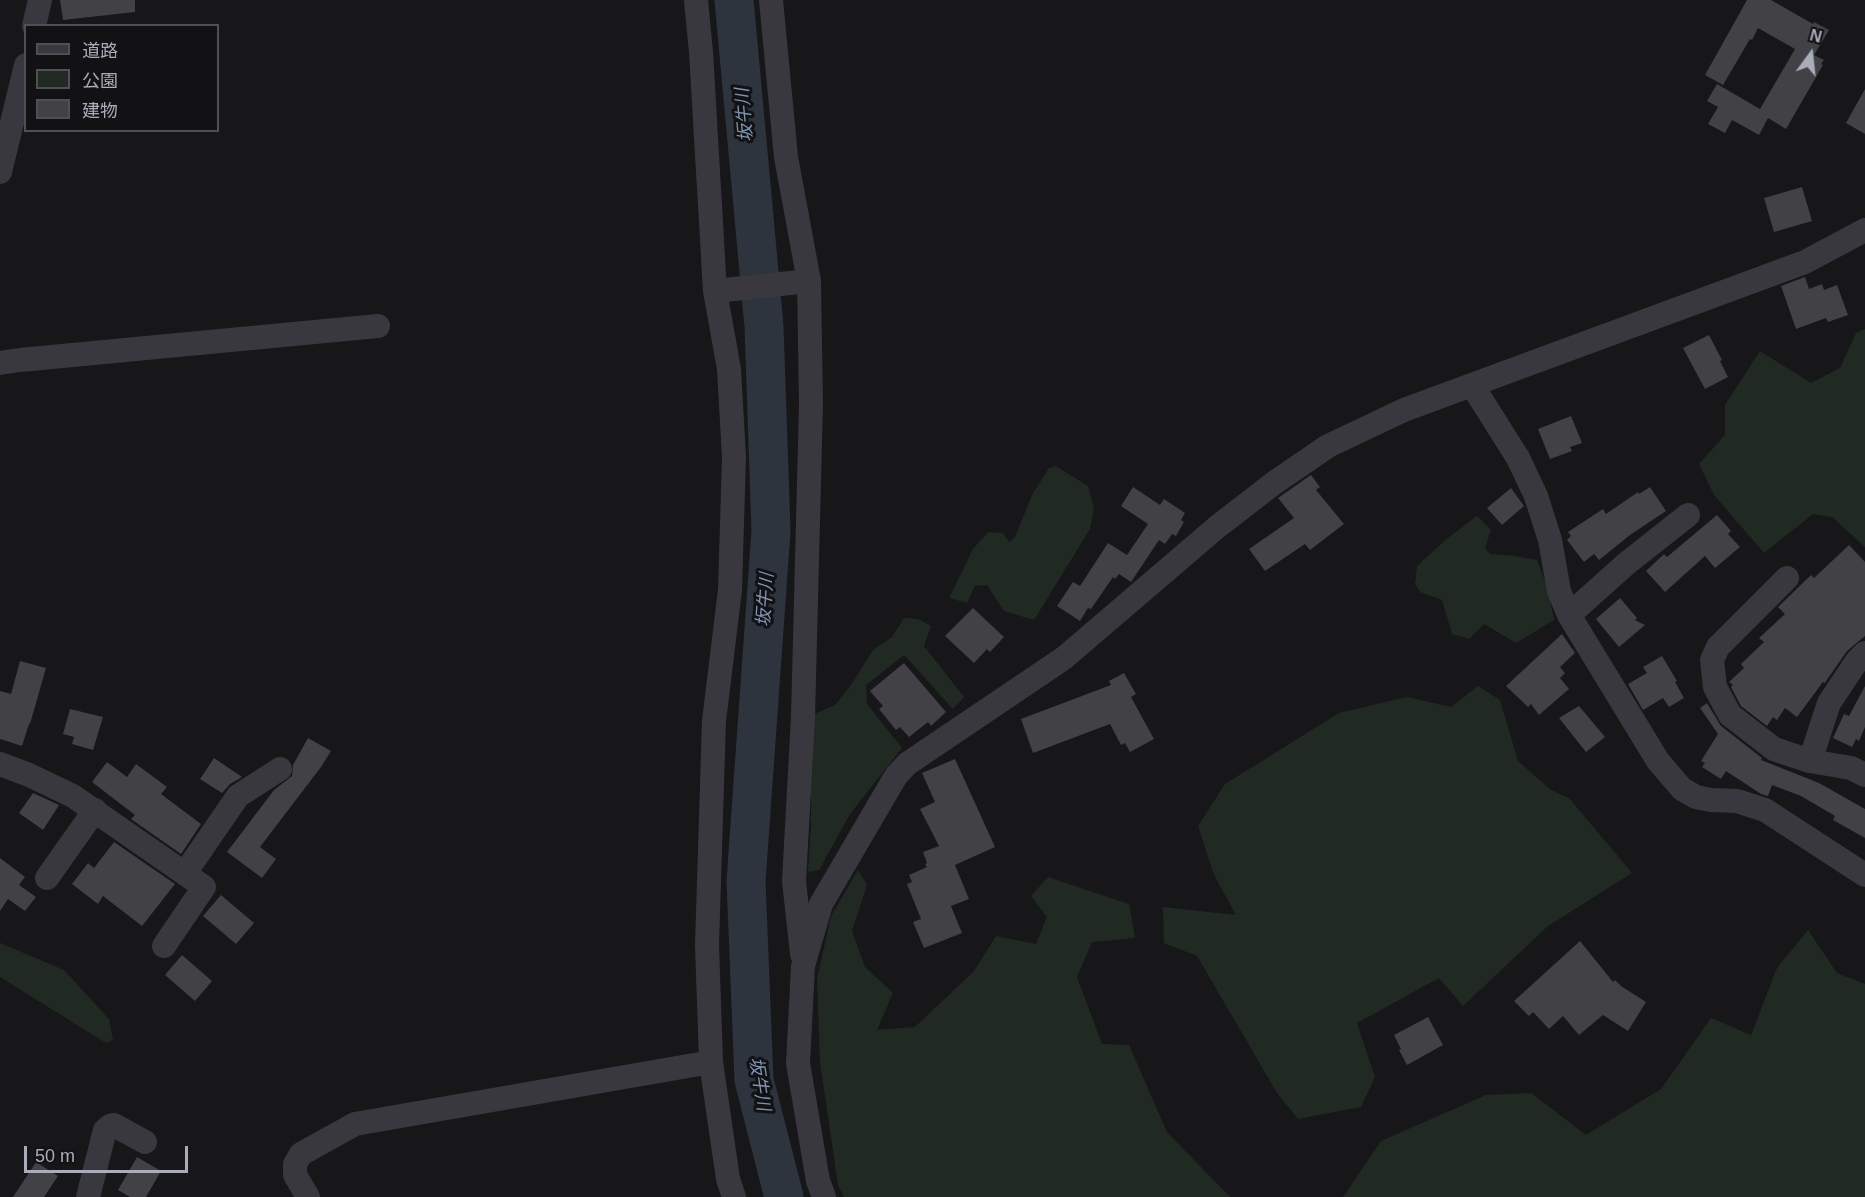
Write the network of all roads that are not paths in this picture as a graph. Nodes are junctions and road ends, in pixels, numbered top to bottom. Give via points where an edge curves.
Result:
1 (40, 0) edge
2 (696, 0) edge
3 (771, 0) edge
4 (34, 24) edge
5 (24, 73) edge
6 (0, 172) edge
7 (1865, 231) edge
8 (799, 282) junction
9 (723, 290) junction
10 (378, 326) dead end
11 (0, 363) edge
12 (1472, 385) junction
13 (1688, 514) dead end
14 (1786, 578) dead end
15 (1569, 615) junction
16 (1865, 653) edge
17 (1810, 761) junction
18 (0, 765) edge
19 (280, 769) dead end
20 (1865, 776) edge
21 (95, 810) junction
22 (185, 873) junction
23 (1865, 875) edge
24 (47, 878) dead end
25 (164, 946) dead end
26 (803, 966) junction
27 (711, 1062) junction
28 (145, 1142) dead end
29 (88, 1197) edge
30 (308, 1197) edge
31 (734, 1197) edge
32 (824, 1197) edge

1 - 4 street
2 - 9 street
3 - 8 street
5 - 6 street
7 - 12 street via 1805,262
8 - 9 street
8 - 26 street via 811,404 803,717 794,881
9 - 27 street via 734,457 730,590 714,721 707,945
10 - 11 street
12 - 15 street via 1518,458 1536,496 1550,540 1559,591
12 - 26 street via 1404,410 1328,446 1217,527 1064,658 907,764 821,904
13 - 15 street
14 - 17 street via 1718,647 1712,660 1715,687 1730,715 1774,749
15 - 23 street via 1658,761 1682,789 1696,797 1737,801 1765,810
16 - 17 street via 1829,703
17 - 20 street via 1851,768
18 - 21 street via 29,775
19 - 22 street via 238,796
21 - 22 street
21 - 24 street
22 - 25 street via 204,887
26 - 32 street via 798,1063
27 - 30 street via 355,1124 301,1154 295,1175
27 - 31 street
28 - 29 street via 114,1125 105,1130

